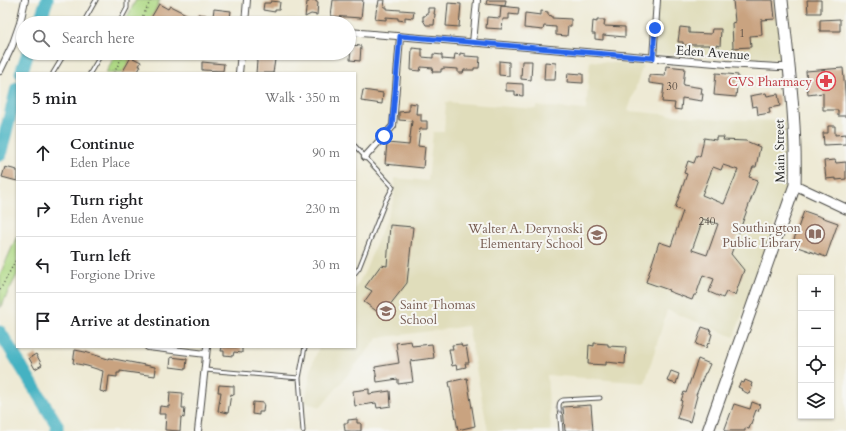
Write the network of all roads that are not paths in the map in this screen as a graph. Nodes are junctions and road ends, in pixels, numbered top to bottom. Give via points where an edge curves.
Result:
1 (25, 0) edge
2 (96, 0) edge
3 (127, 0) edge
4 (247, 0) edge
5 (477, 0) edge
6 (657, 0) edge
7 (782, 0) edge
8 (22, 16) edge
9 (86, 16) edge
10 (123, 16) edge
11 (246, 16) edge
12 (356, 33) edge
13 (16, 35) edge
14 (400, 36) junction
15 (473, 43) junction
16 (653, 58) junction
17 (61, 60) edge
18 (98, 60) edge
19 (240, 60) edge
20 (788, 67) junction
21 (0, 71) edge
22 (54, 72) edge
23 (91, 72) edge
24 (239, 72) edge
25 (356, 147) edge
26 (365, 157) junction
27 (795, 185) junction
28 (846, 209) edge
29 (356, 272) edge
30 (156, 348) edge
31 (207, 348) edge
32 (305, 348) edge
33 (206, 354) junction
34 (205, 370) junction
35 (298, 378) junction
36 (600, 398) dead end
37 (198, 431) edge
38 (302, 431) edge
39 (561, 431) edge
40 (708, 431) edge

1 - 8 street
2 - 9 lane
3 - 10 lane via 127,8
4 - 11 street
5 - 15 street
6 - 16 street
7 - 20 highway, Main Street
12 - 14 street, Eden Avenue
13 - 21 street
14 - 15 street, Eden Avenue
14 - 26 street via 392,126
15 - 16 street, Eden Avenue
16 - 20 street, Eden Avenue
17 - 22 lane
18 - 23 lane
19 - 24 street
20 - 27 highway, Main Street via 796,157
25 - 26 lane
26 - 29 lane via 393,187
27 - 28 main road
27 - 40 highway, Main Street
30 - 33 street
31 - 33 street
32 - 35 lane
33 - 34 street
34 - 35 lane
34 - 37 street
35 - 38 lane
36 -> 39 lane via 561,401

